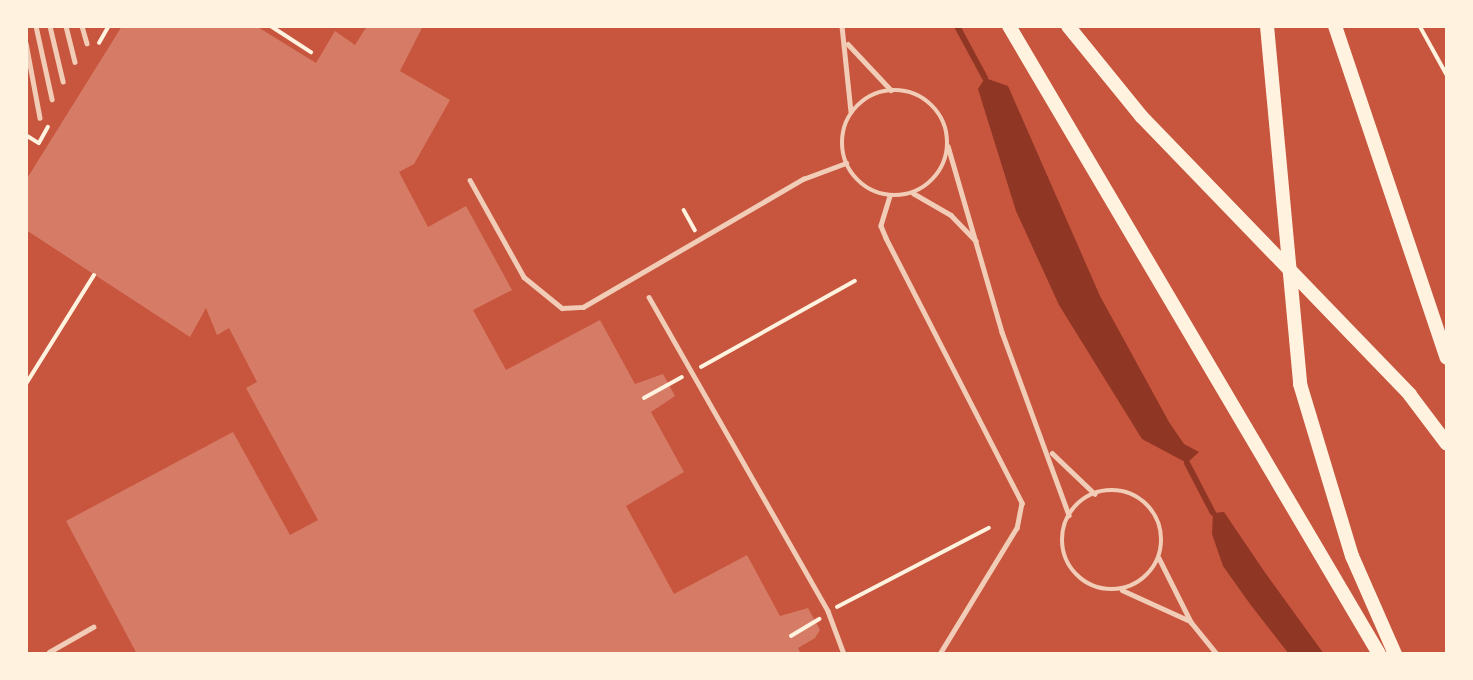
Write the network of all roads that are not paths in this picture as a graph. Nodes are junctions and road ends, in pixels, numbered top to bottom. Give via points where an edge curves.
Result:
1 (36, 26) edge
2 (50, 26) edge
3 (66, 26) edge
4 (82, 26) edge
5 (842, 26) edge
6 (1009, 26) edge
7 (1068, 26) edge
8 (1267, 26) edge
9 (1335, 26) edge
10 (26, 43) edge
11 (87, 43) dead end
12 (848, 44) junction
13 (75, 62) dead end
14 (63, 81) dead end
15 (891, 90) junction
16 (52, 99) dead end
17 (851, 114) junction
18 (40, 118) dead end
19 (948, 146) junction
20 (846, 163) junction
21 (470, 180) dead end
22 (913, 194) junction
23 (890, 196) junction
24 (979, 244) junction
25 (649, 298) dead end
26 (1447, 358) edge
27 (1447, 444) edge
28 (1051, 453) junction
29 (1095, 494) junction
30 (1069, 515) junction
31 (1159, 557) junction
32 (1122, 590) junction
33 (1191, 622) junction
34 (93, 627) dead end
35 (49, 652) dead end
36 (844, 654) edge
37 (940, 654) edge
38 (1217, 654) edge
39 (1379, 654) edge
40 (1395, 654) edge

1 - 16 lane
2 - 14 lane
3 - 13 lane
4 - 11 lane
5 - 12 lane
6 - 39 main road
7 - 27 main road via 1142,117 1410,395
8 - 40 main road via 1300,384 1343,530
9 - 26 main road
10 - 18 lane
12 - 15 lane
12 - 17 lane
15 - 17 lane via 872,96
15 - 19 lane via 925,99 942,120
17 - 20 lane via 842,137
19 - 22 lane via 938,175
19 - 24 lane
20 - 21 lane via 803,179 583,307 562,308 524,277
20 - 23 lane via 863,185
22 - 23 lane
22 - 24 lane via 951,215
23 - 37 lane via 881,226 886,238 1022,503 1003,550
24 - 28 lane via 1023,393
25 - 36 lane via 688,374 828,611
28 - 29 lane
28 - 30 lane
29 - 30 lane
29 - 31 lane via 1131,494 1149,507 1162,533
30 - 32 lane via 1062,547 1072,569 1089,585
31 - 32 lane via 1138,584
31 - 33 lane
32 - 33 lane
33 - 38 lane
34 - 35 lane

